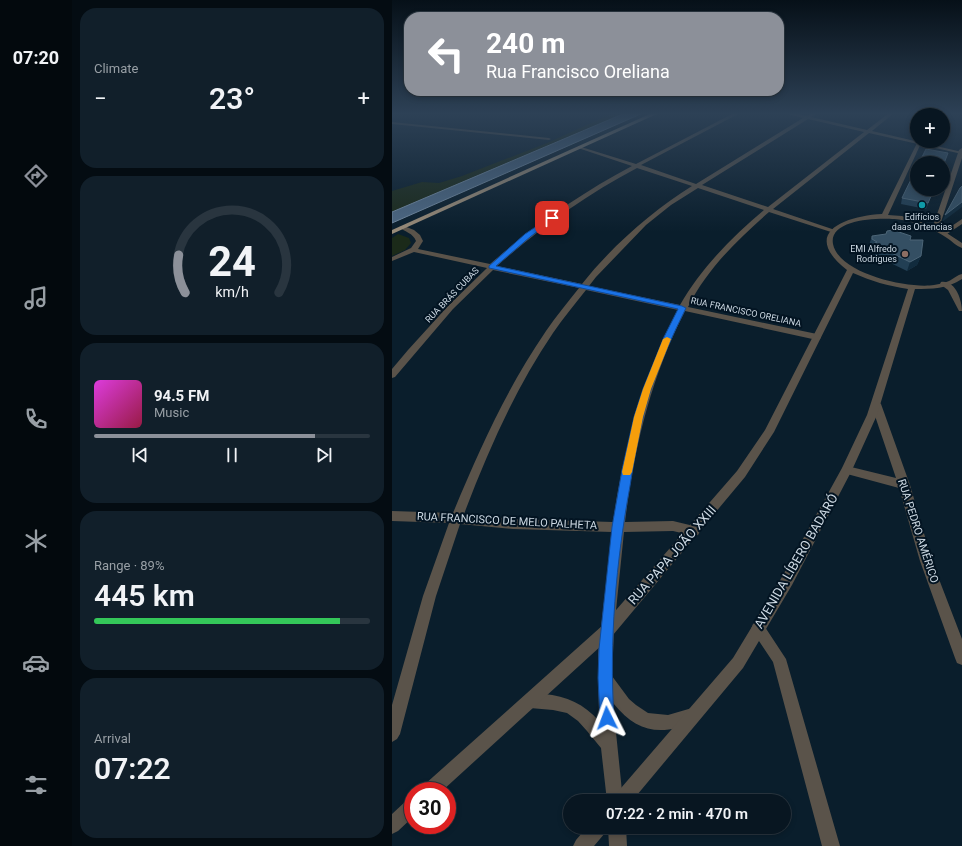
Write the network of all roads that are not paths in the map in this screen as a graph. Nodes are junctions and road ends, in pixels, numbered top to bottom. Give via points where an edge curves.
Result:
1 (568, 152) edge
2 (596, 152) edge
3 (662, 152) edge
4 (752, 152) edge
5 (841, 152) edge
6 (914, 152) edge
7 (962, 152) edge
8 (636, 166) junction
9 (698, 186) junction
10 (768, 209) junction
11 (884, 217) junction
12 (962, 221) edge
13 (402, 227) junction
14 (936, 228) junction
15 (833, 231) junction
16 (392, 232) edge
17 (945, 233) junction
18 (962, 246) edge
19 (413, 250) junction
20 (392, 259) edge
21 (491, 267) junction
22 (852, 269) junction
23 (962, 276) edge
24 (944, 284) junction
25 (583, 287) junction
26 (912, 287) junction
27 (682, 308) junction
28 (962, 309) edge
29 (817, 337) junction
30 (392, 375) edge
31 (876, 404) junction
32 (847, 470) junction
33 (904, 485) junction
34 (392, 516) edge
35 (455, 518) junction
36 (617, 527) junction
37 (694, 531) junction
38 (758, 629) junction
39 (608, 630) junction
40 (962, 658) edge
41 (605, 678) junction
42 (530, 701) junction
43 (692, 716) junction
44 (392, 734) edge
45 (609, 745) junction
46 (440, 782) edge
47 (614, 794) edge
48 (627, 794) edge
49 (404, 814) edge
50 (392, 825) edge
51 (592, 834) edge
52 (617, 834) edge
53 (582, 846) edge
54 (618, 846) edge
55 (831, 846) edge

1 - 13 main road
2 - 8 street
3 - 8 street, RUA BRÁS CUBAS
4 - 9 street
5 - 10 street
6 - 11 street
7 - 14 street
8 - 9 street
8 - 21 street, RUA BRÁS CUBAS via 564,210
9 - 10 street
9 - 25 street via 645,223
10 - 15 street
10 - 27 street via 738,236 711,266
11 - 14 street via 920,222
11 - 15 street via 856,219 844,223
12 - 17 street
13 - 16 main road
13 - 19 street via 420,238
14 - 17 street
15 - 22 street via 829,245 834,255
17 - 18 street
19 - 20 street
19 - 21 street, RUA FRANCISCO ORELIANA
21 - 25 street, RUA FRANCISCO ORELIANA
21 - 30 street, RUA BRÁS CUBAS via 442,317
22 - 26 street via 876,280
22 - 29 street, RUA PAPA JOÃO XXIII
23 - 24 street
24 - 26 street
24 - 28 street via 951,290
25 - 27 street, RUA FRANCISCO ORELIANA
25 - 35 street via 525,371 481,457
26 - 31 street, AVENIDA LÍBERO BADARÓ
27 - 29 street, RUA FRANCISCO ORELIANA
27 - 36 street via 647,389 630,456
29 - 37 street, RUA PAPA JOÃO XXIII via 768,432 740,474
31 - 32 street, AVENIDA LÍBERO BADARÓ
31 - 33 street, RUA PEDRO AMÉRICO
32 - 33 street
32 - 38 street, AVENIDA LÍBERO BADARÓ
33 - 40 street, RUA PEDRO AMÉRICO via 926,562
34 - 35 street, RUA FRANCISCO DE MELO PALHETA
35 - 36 street, RUA FRANCISCO DE MELO PALHETA via 513,524
35 - 44 street via 413,648
36 - 37 street, RUA FRANCISCO DE MELO PALHETA via 673,526
36 - 39 street
37 - 39 street, RUA PAPA JOÃO XXIII
38 - 43 street, AVENIDA LÍBERO BADARÓ via 738,663
38 - 55 street via 779,659
39 - 41 street
39 - 42 street, RUA PAPA JOÃO XXIII
41 - 43 street via 618,698 632,712 652,723 669,724
41 - 45 street
42 - 45 street via 574,708
42 - 46 street, RUA PAPA JOÃO XXIII
43 - 48 street, AVENIDA LÍBERO BADARÓ
45 - 47 street
49 - 50 street
51 - 53 street
52 - 54 street

